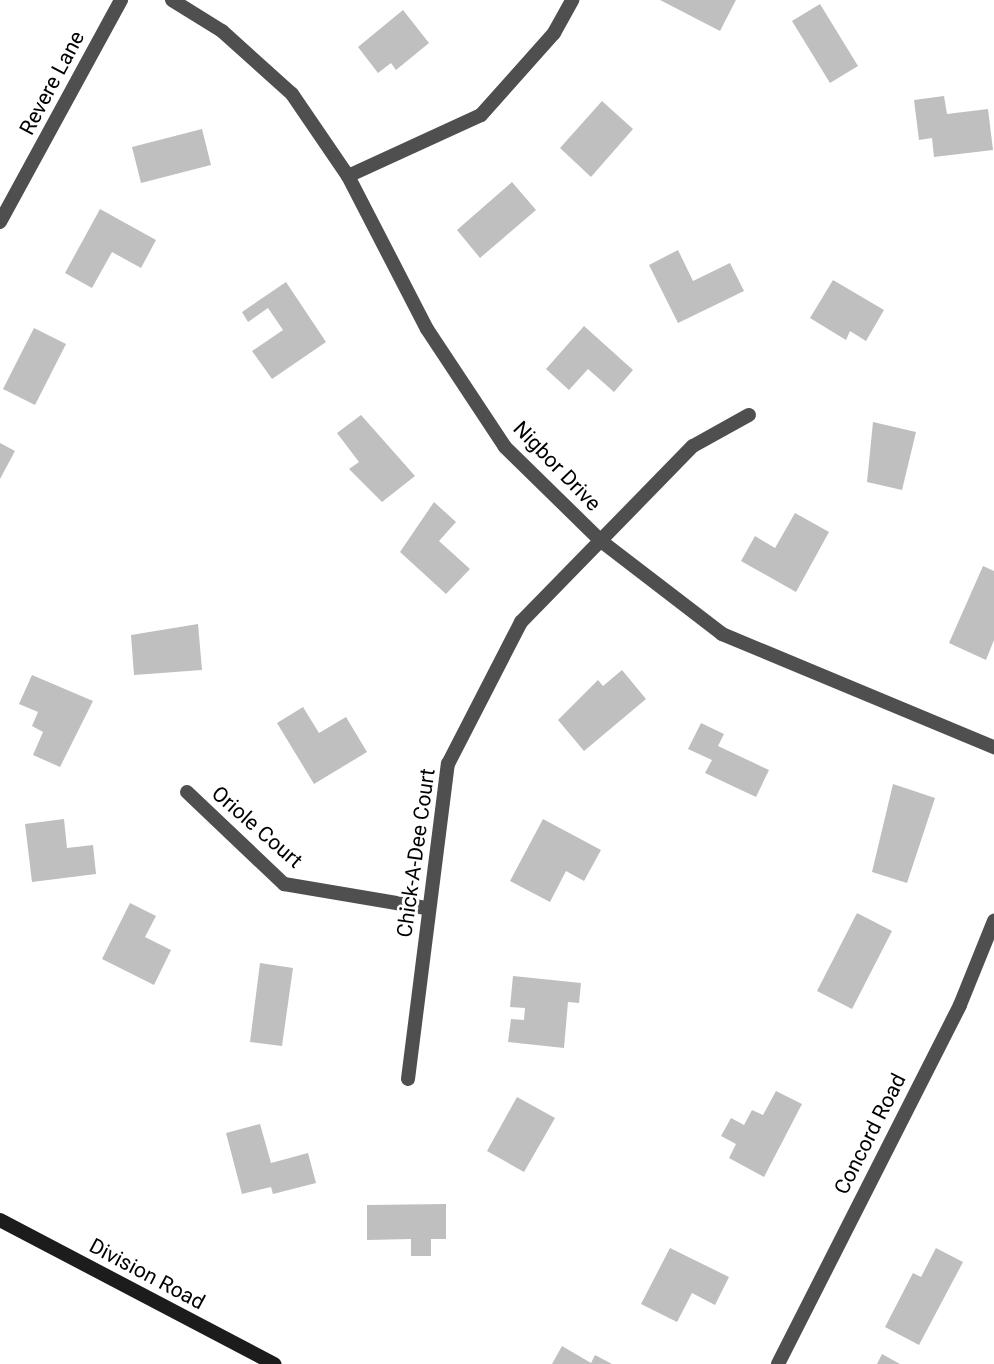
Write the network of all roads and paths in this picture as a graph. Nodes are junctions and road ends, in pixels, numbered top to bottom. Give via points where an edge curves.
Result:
1 (121, 0) edge
2 (172, 0) edge
3 (572, 0) edge
4 (348, 176) junction
5 (0, 222) edge
6 (749, 415) dead end
7 (601, 541) junction
8 (994, 747) edge
9 (187, 792) dead end
10 (426, 908) junction
11 (994, 921) edge
12 (408, 1079) dead end
13 (0, 1220) edge
14 (274, 1364) edge
15 (778, 1364) edge

1 - 5 street, Revere Lane
2 - 4 street, Nigbor Drive via 222,31 292,94
3 - 4 street via 554,33 481,115
4 - 7 street, Nigbor Drive via 427,329 505,447
6 - 7 street, Chick-A-Dee Court via 693,446
7 - 8 street, Nigbor Drive via 722,634
7 - 10 street, Chick-A-Dee Court via 521,622 448,764
9 - 10 street, Oriole Court via 284,884
10 - 12 street, Chick-A-Dee Court via 422,999
11 - 15 street, Concord Road via 960,1005
13 - 14 street, Division Road

